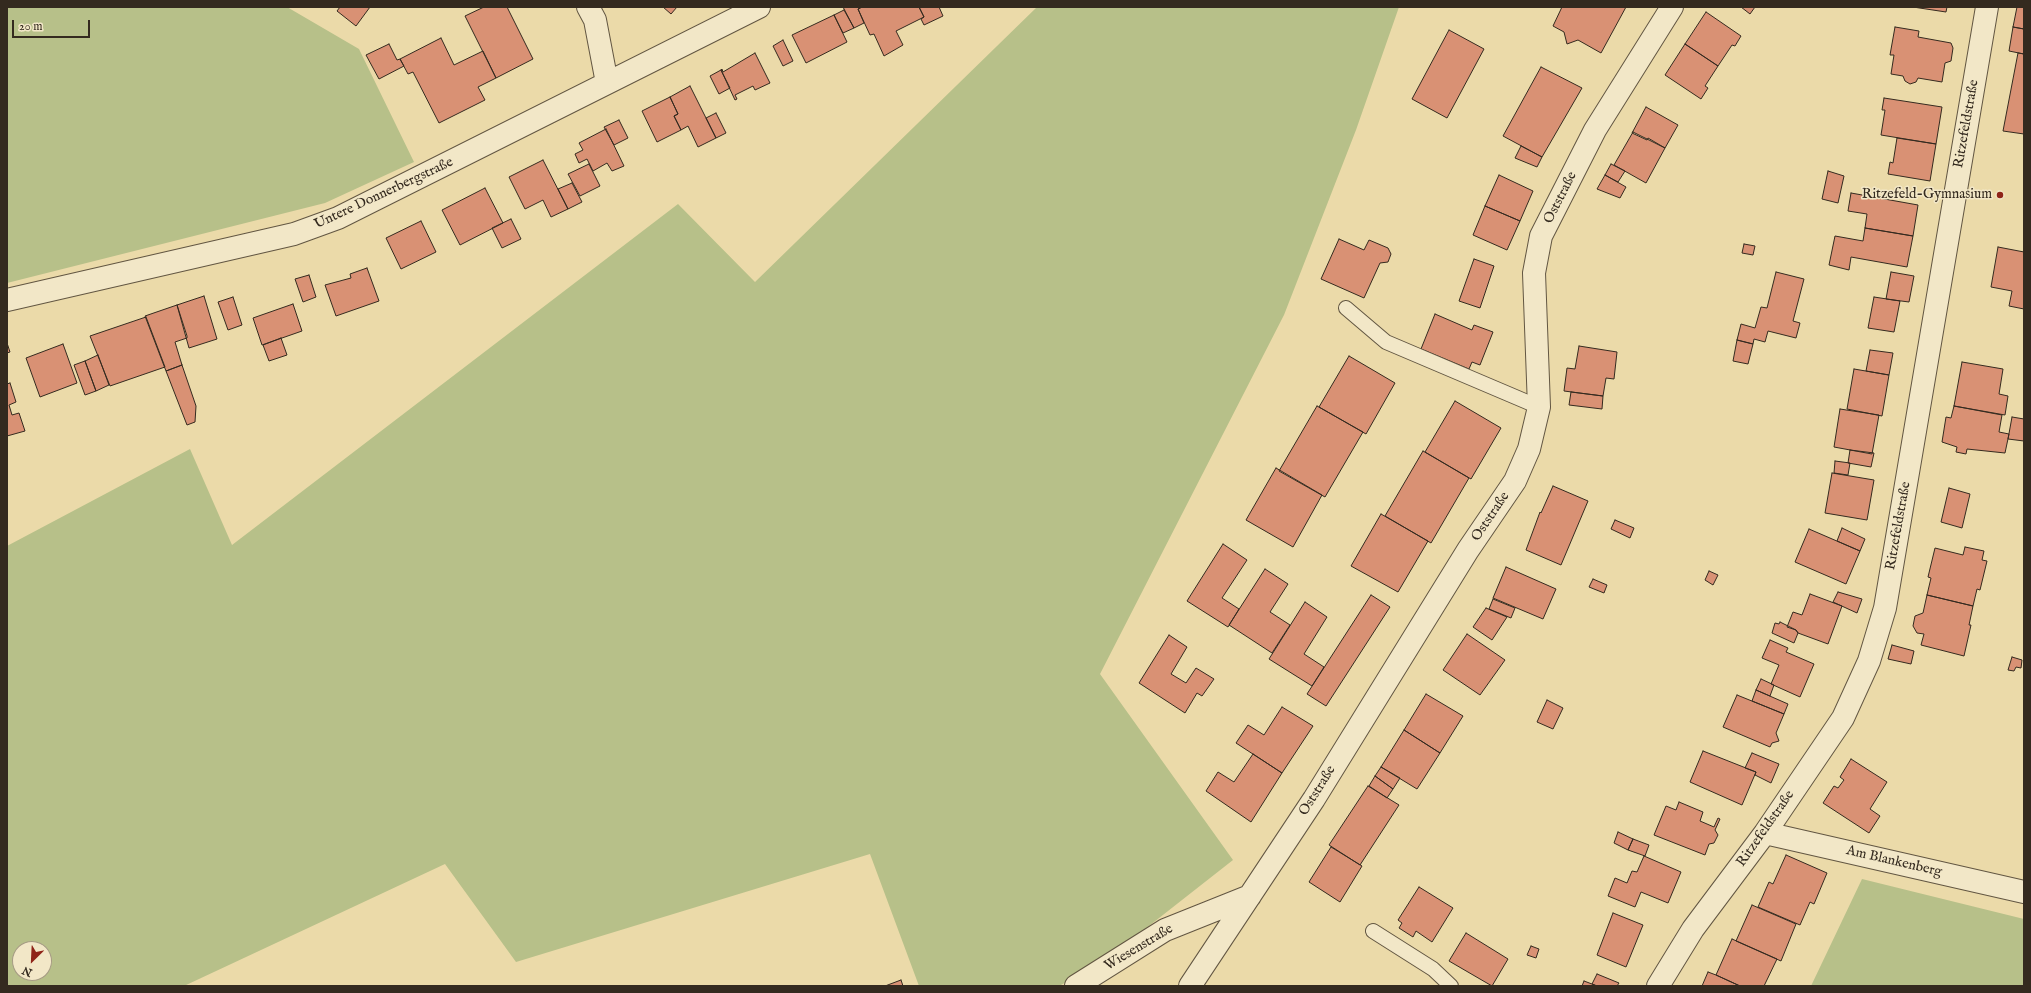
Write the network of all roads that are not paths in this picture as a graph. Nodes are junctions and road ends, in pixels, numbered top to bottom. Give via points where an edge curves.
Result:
1 (588, 7) edge
2 (759, 7) edge
3 (1672, 7) edge
4 (1987, 7) edge
5 (607, 83) junction
6 (7, 300) edge
7 (1346, 308) dead end
8 (1539, 407) junction
9 (1765, 833) junction
10 (2024, 892) edge
11 (1250, 896) junction
12 (1373, 931) dead end
13 (1076, 986) edge
14 (1190, 986) edge
15 (1450, 986) edge
16 (1658, 986) edge

1 - 5 street via 595,20
2 - 5 street, Untere Donnerbergstraße
3 - 8 street, Oststraße via 1595,130 1541,236 1534,272
4 - 9 street, Ritzefeldstraße via 1885,608 1869,660 1843,718
5 - 6 street, Untere Donnerbergstraße via 338,218 294,234
7 - 8 lane via 1386,342
8 - 11 street, Oststraße via 1529,449 1515,480
9 - 10 street, Am Blankenberg
9 - 16 street, Ritzefeldstraße via 1694,929
11 - 13 street, Wiesenstraße via 1165,930
11 - 14 street, Oststraße
12 - 15 lane via 1433,969

